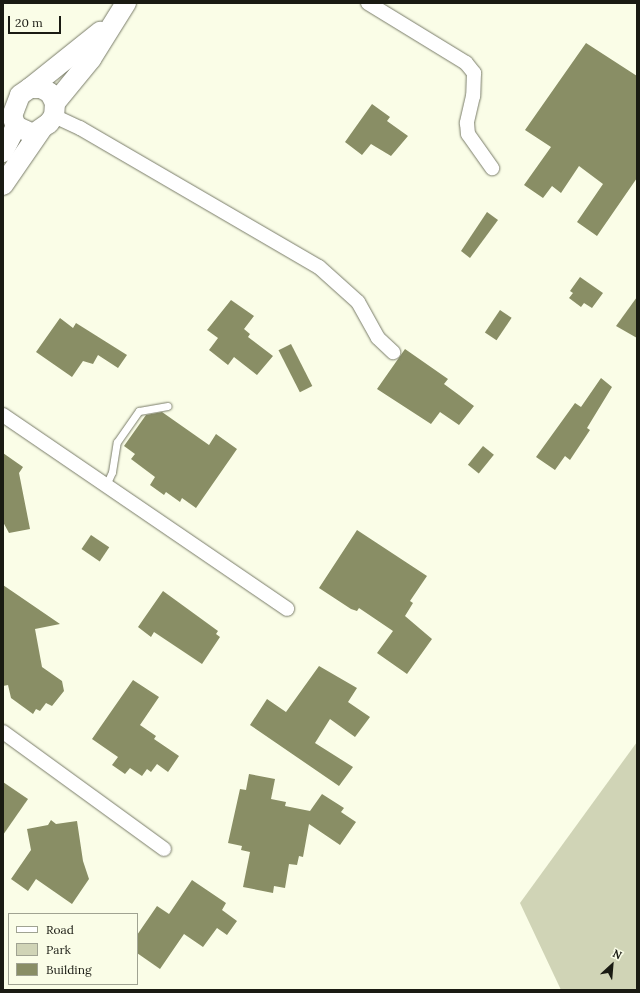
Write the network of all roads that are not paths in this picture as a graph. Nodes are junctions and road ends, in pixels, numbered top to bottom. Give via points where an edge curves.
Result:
1 (126, 3) edge
2 (368, 3) edge
3 (115, 19) junction
4 (30, 88) junction
5 (50, 116) junction
6 (16, 126) junction
7 (3, 152) edge
8 (492, 168) dead end
9 (3, 185) edge
10 (393, 352) dead end
11 (168, 406) dead end
12 (3, 414) edge
13 (106, 485) junction
14 (287, 609) dead end
15 (3, 732) edge
16 (164, 849) dead end

1 - 3 main road
2 - 8 street via 466,63 474,73 474,96 467,123 468,134
3 - 4 main road
3 - 5 main road via 91,59
4 - 5 main road via 41,88 50,93
4 - 6 main road via 20,95 14,107 12,116
5 - 6 main road via 33,134
5 - 9 main road
5 - 10 street via 80,128 319,267 358,302 378,338
6 - 7 main road
11 - 13 lane via 139,411 117,442 112,472
12 - 13 street
13 - 14 street
15 - 16 street

